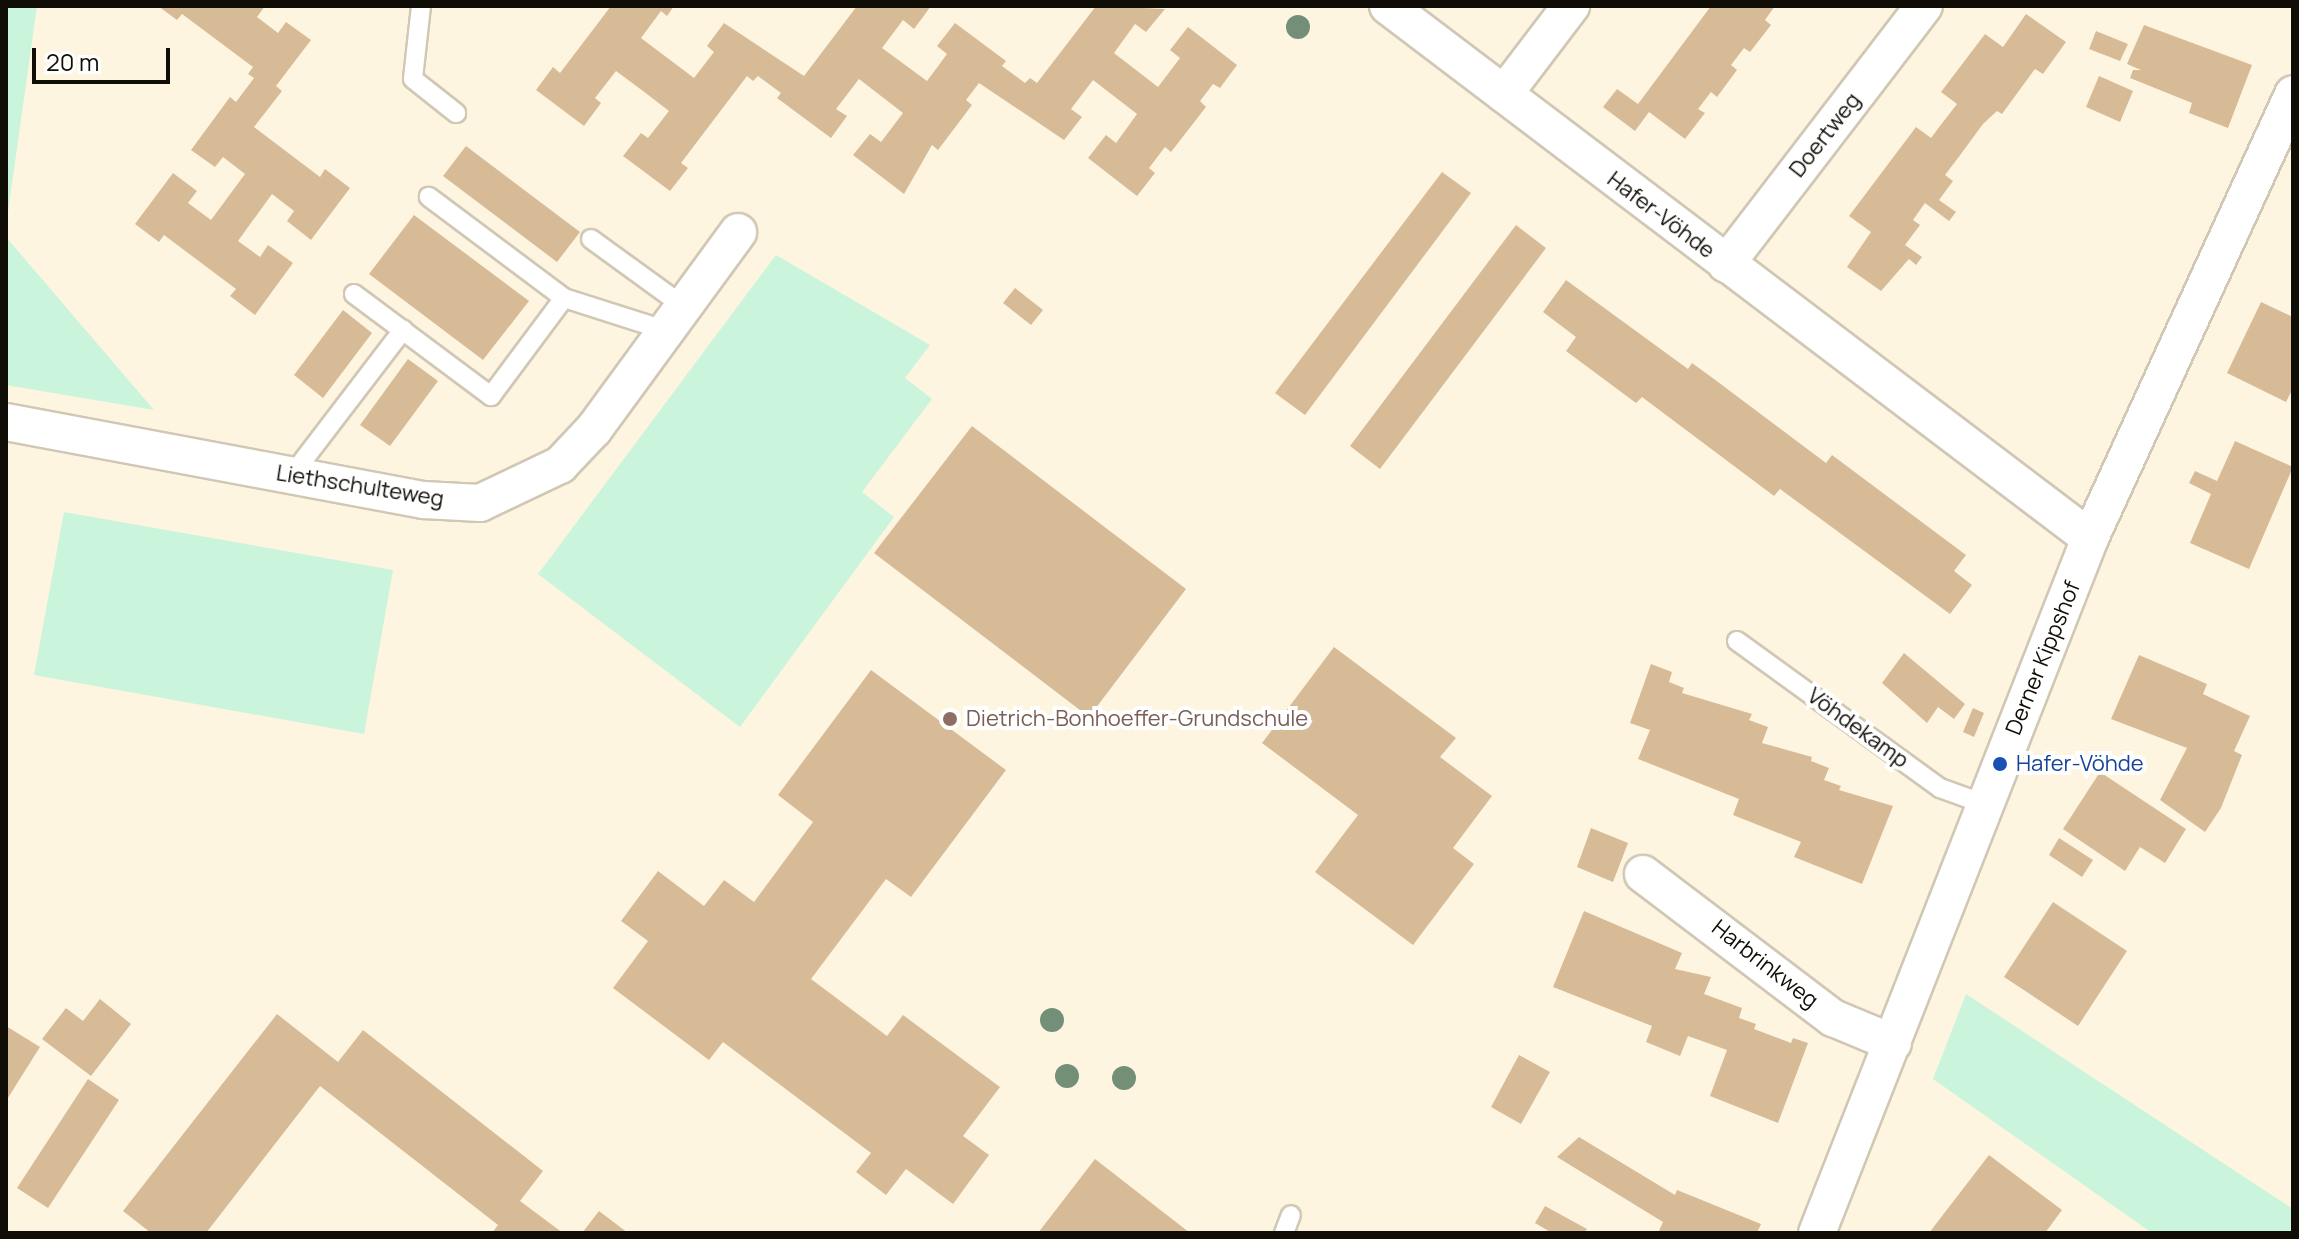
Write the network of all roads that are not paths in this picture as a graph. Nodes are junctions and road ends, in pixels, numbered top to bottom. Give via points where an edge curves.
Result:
1 (421, 6) edge
2 (1388, 6) edge
3 (1571, 6) edge
4 (1924, 6) edge
5 (1504, 94) junction
6 (2293, 94) edge
7 (456, 113) dead end
8 (429, 197) dead end
9 (738, 232) dead end
10 (591, 239) dead end
11 (1726, 264) junction
12 (354, 294) dead end
13 (564, 298) junction
14 (673, 317) junction
15 (403, 330) junction
16 (6, 422) edge
17 (292, 475) junction
18 (2090, 538) junction
19 (1737, 641) dead end
20 (1984, 804) junction
21 (1643, 874) dead end
22 (1893, 1043) junction
23 (1291, 1215) dead end
24 (1284, 1233) edge
25 (1817, 1233) edge

1 - 7 lane via 413,79
2 - 5 street, Hafer-Vöhde
3 - 5 street
4 - 11 street, Doertweg
5 - 11 street, Hafer-Vöhde
6 - 18 street, Derner Kippshof
8 - 13 lane
9 - 14 street, Liethschulteweg
10 - 14 lane
11 - 18 street, Hafer-Vöhde
12 - 15 lane
13 - 14 lane
13 - 15 lane via 491,396
14 - 17 street, Liethschulteweg via 594,429 560,465 521,488 480,503 424,500
15 - 17 lane
16 - 17 street, Liethschulteweg
18 - 20 street, Derner Kippshof
19 - 20 lane, Vöhdekamp via 1940,788
20 - 22 street, Derner Kippshof
21 - 22 street, Harbrinkweg via 1833,1018
22 - 25 street, Derner Kippshof
23 - 24 lane

